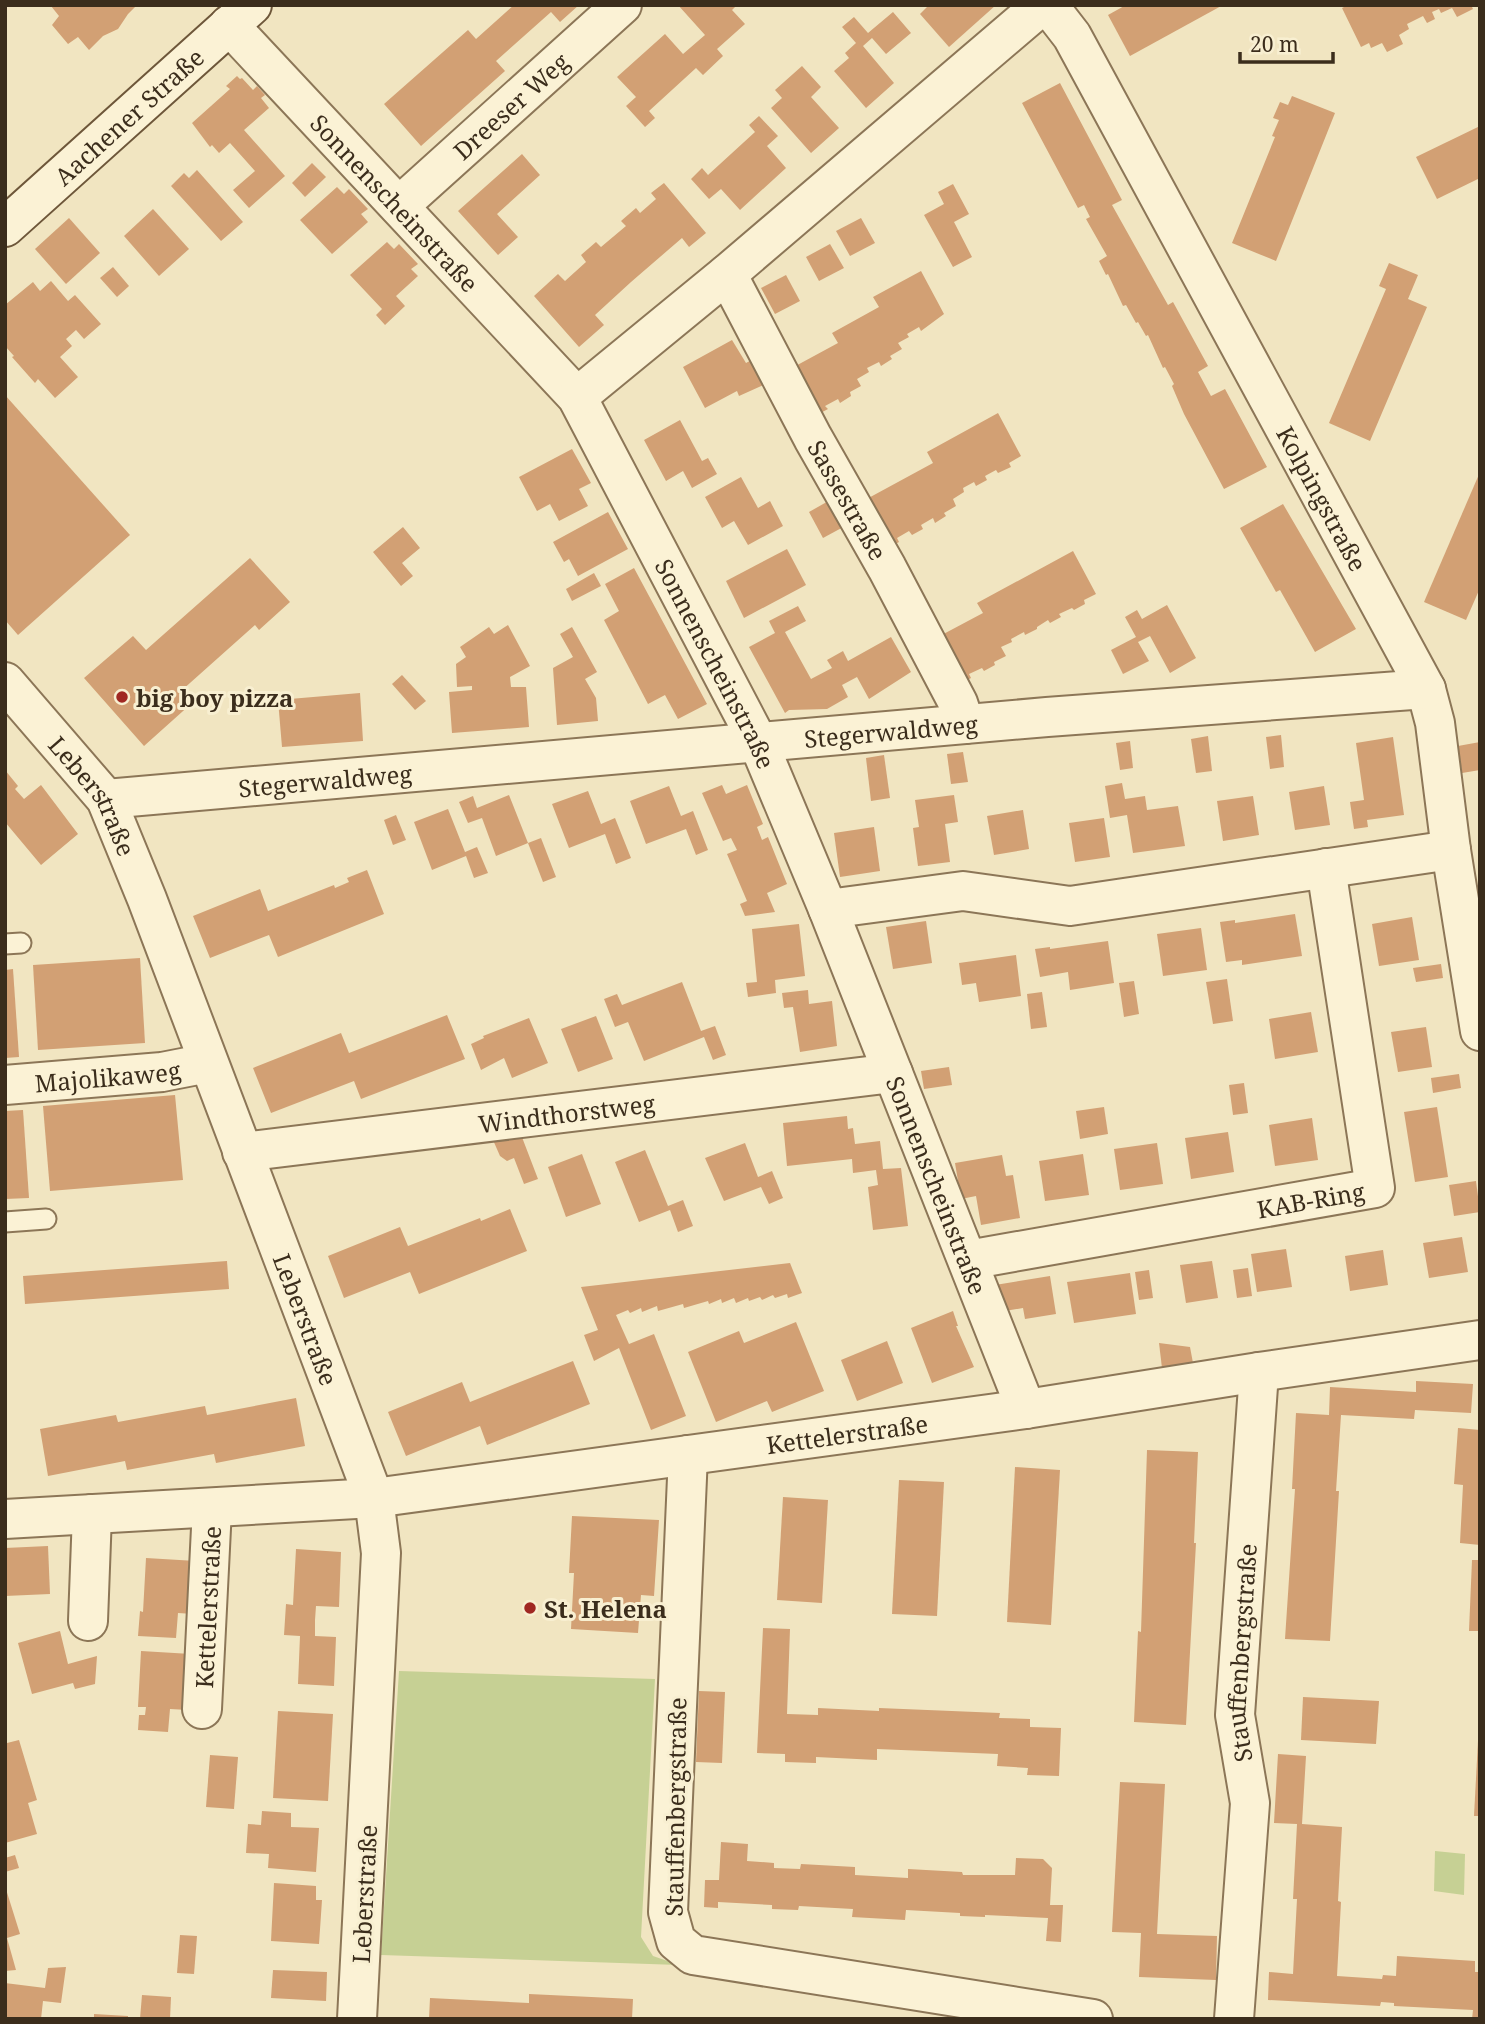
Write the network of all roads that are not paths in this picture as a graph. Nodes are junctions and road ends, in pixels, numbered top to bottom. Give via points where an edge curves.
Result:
1 (622, 5) edge
2 (1042, 5) edge
3 (1048, 5) edge
4 (241, 15) edge
5 (399, 206) junction
6 (5, 228) edge
7 (727, 274) junction
8 (577, 397) junction
9 (5, 682) edge
10 (1426, 689) junction
11 (965, 724) junction
12 (758, 743) junction
13 (106, 799) junction
14 (1451, 850) junction
15 (1326, 868) junction
16 (828, 909) junction
17 (1480, 1031) edge
18 (208, 1063) junction
19 (892, 1073) junction
20 (5, 1085) edge
21 (242, 1153) junction
22 (46, 1219) dead end
23 (5, 1222) edge
24 (968, 1260) junction
25 (1480, 1340) edge
26 (1259, 1372) junction
27 (1026, 1409) junction
28 (688, 1455) junction
29 (374, 1498) junction
30 (212, 1508) junction
31 (93, 1514) junction
32 (5, 1519) edge
33 (88, 1621) dead end
34 (202, 1709) dead end
35 (357, 2019) edge
36 (1093, 2019) edge
37 (1234, 2019) edge

1 - 5 street, Dreeser Weg
2 - 7 street
3 - 10 street, Kolpingstraße via 1072,36
4 - 5 street, Sonnenscheinstraße
4 - 6 street, Aachener Straße
5 - 8 street, Sonnenscheinstraße
7 - 8 street
7 - 11 street, Sassestraße via 887,568
8 - 12 street, Sonnenscheinstraße
9 - 13 street, Leberstraße
10 - 11 street, Stegerwaldweg
10 - 14 street, Kolpingstraße via 1435,723
11 - 12 street, Stegerwaldweg
12 - 13 street, Stegerwaldweg
12 - 16 street, Sonnenscheinstraße
13 - 18 street, Leberstraße
14 - 15 street
14 - 17 street, Kolpingstraße
15 - 16 street via 1070,906 963,891
15 - 24 street, KAB-Ring via 1375,1188
16 - 19 street, Sonnenscheinstraße
18 - 20 street, Majolikaweg via 162,1072
18 - 21 street, Leberstraße
19 - 21 street, Windthorstweg
19 - 24 street, Sonnenscheinstraße
21 - 29 street, Leberstraße
22 - 23 lane
24 - 27 street, Sonnenscheinstraße
25 - 26 street, Kettelerstraße
26 - 27 street, Kettelerstraße
26 - 37 street, Stauffenbergstraße via 1235,1715 1250,1803
27 - 28 street, Kettelerstraße
28 - 29 street, Kettelerstraße
28 - 36 street, Stauffenbergstraße via 668,1912 676,1941 693,1955
29 - 30 street, Kettelerstraße
29 - 35 street, Leberstraße via 381,1553
30 - 31 street, Kettelerstraße
30 - 34 street, Kettelerstraße
31 - 32 street, Kettelerstraße
31 - 33 street

